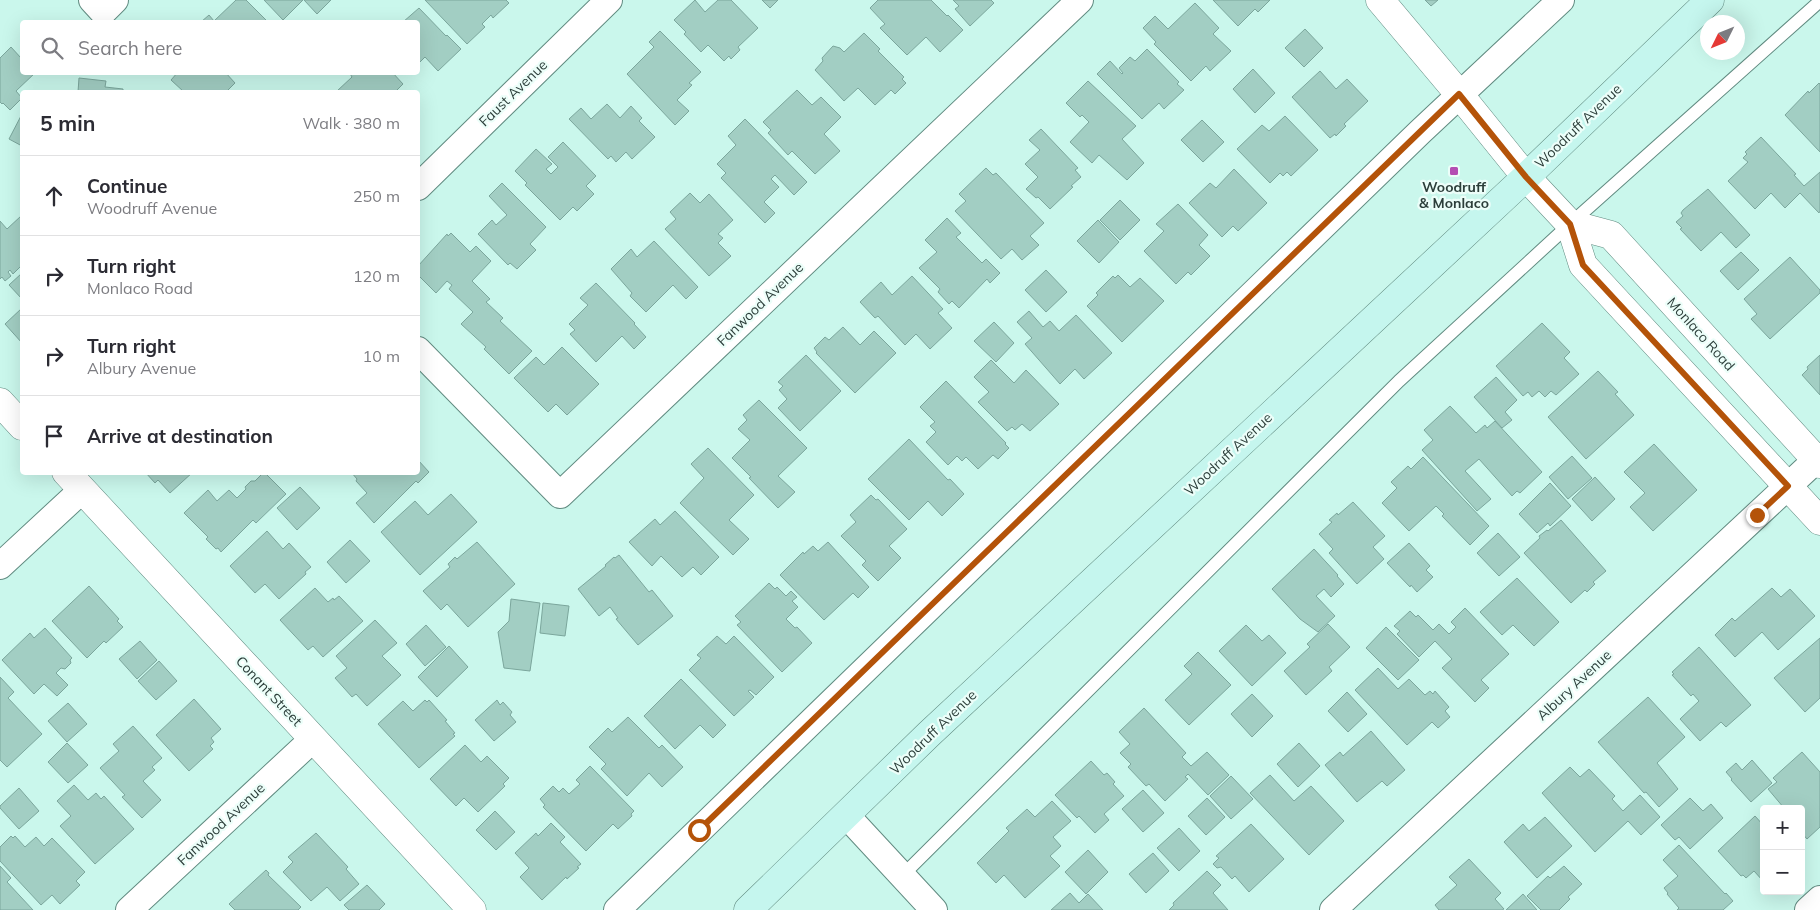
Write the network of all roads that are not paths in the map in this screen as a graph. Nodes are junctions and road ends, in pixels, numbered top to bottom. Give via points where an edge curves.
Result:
1 (609, 0) edge
2 (1080, 0) edge
3 (1380, 0) edge
4 (1560, 0) edge
5 (1710, 0) edge
6 (1820, 1) edge
7 (1459, 94) junction
8 (1526, 177) junction
9 (420, 185) edge
10 (1570, 224) junction
11 (420, 352) edge
12 (0, 402) edge
13 (20, 424) edge
14 (1818, 462) edge
15 (74, 481) edge
16 (1788, 486) junction
17 (1820, 521) edge
18 (0, 566) edge
19 (313, 738) junction
20 (846, 815) junction
21 (902, 876) junction
22 (1820, 899) edge
23 (129, 910) edge
24 (472, 910) edge
25 (617, 910) edge
26 (748, 910) edge
27 (934, 910) edge
28 (1332, 910) edge
29 (1808, 910) edge

1 - 9 street, Faust Avenue
2 - 11 street, Fanwood Avenue via 560,495
3 - 7 street
4 - 7 street
5 - 8 main road, Woodruff Avenue
6 - 10 lane
7 - 8 street
7 - 25 street
8 - 10 street
8 - 20 main road, Woodruff Avenue
10 - 14 street, Monlaco Road via 1611,235
10 - 16 street via 1583,265
10 - 21 lane via 1399,381
12 - 13 street
14 - 16 street, Albury Avenue
15 - 18 street
15 - 19 street, Conant Street
16 - 17 street
16 - 28 street, Albury Avenue
19 - 23 street, Fanwood Avenue
19 - 24 street, Conant Street
20 - 21 street
20 - 26 main road, Woodruff Avenue
21 - 27 street
22 - 29 street

